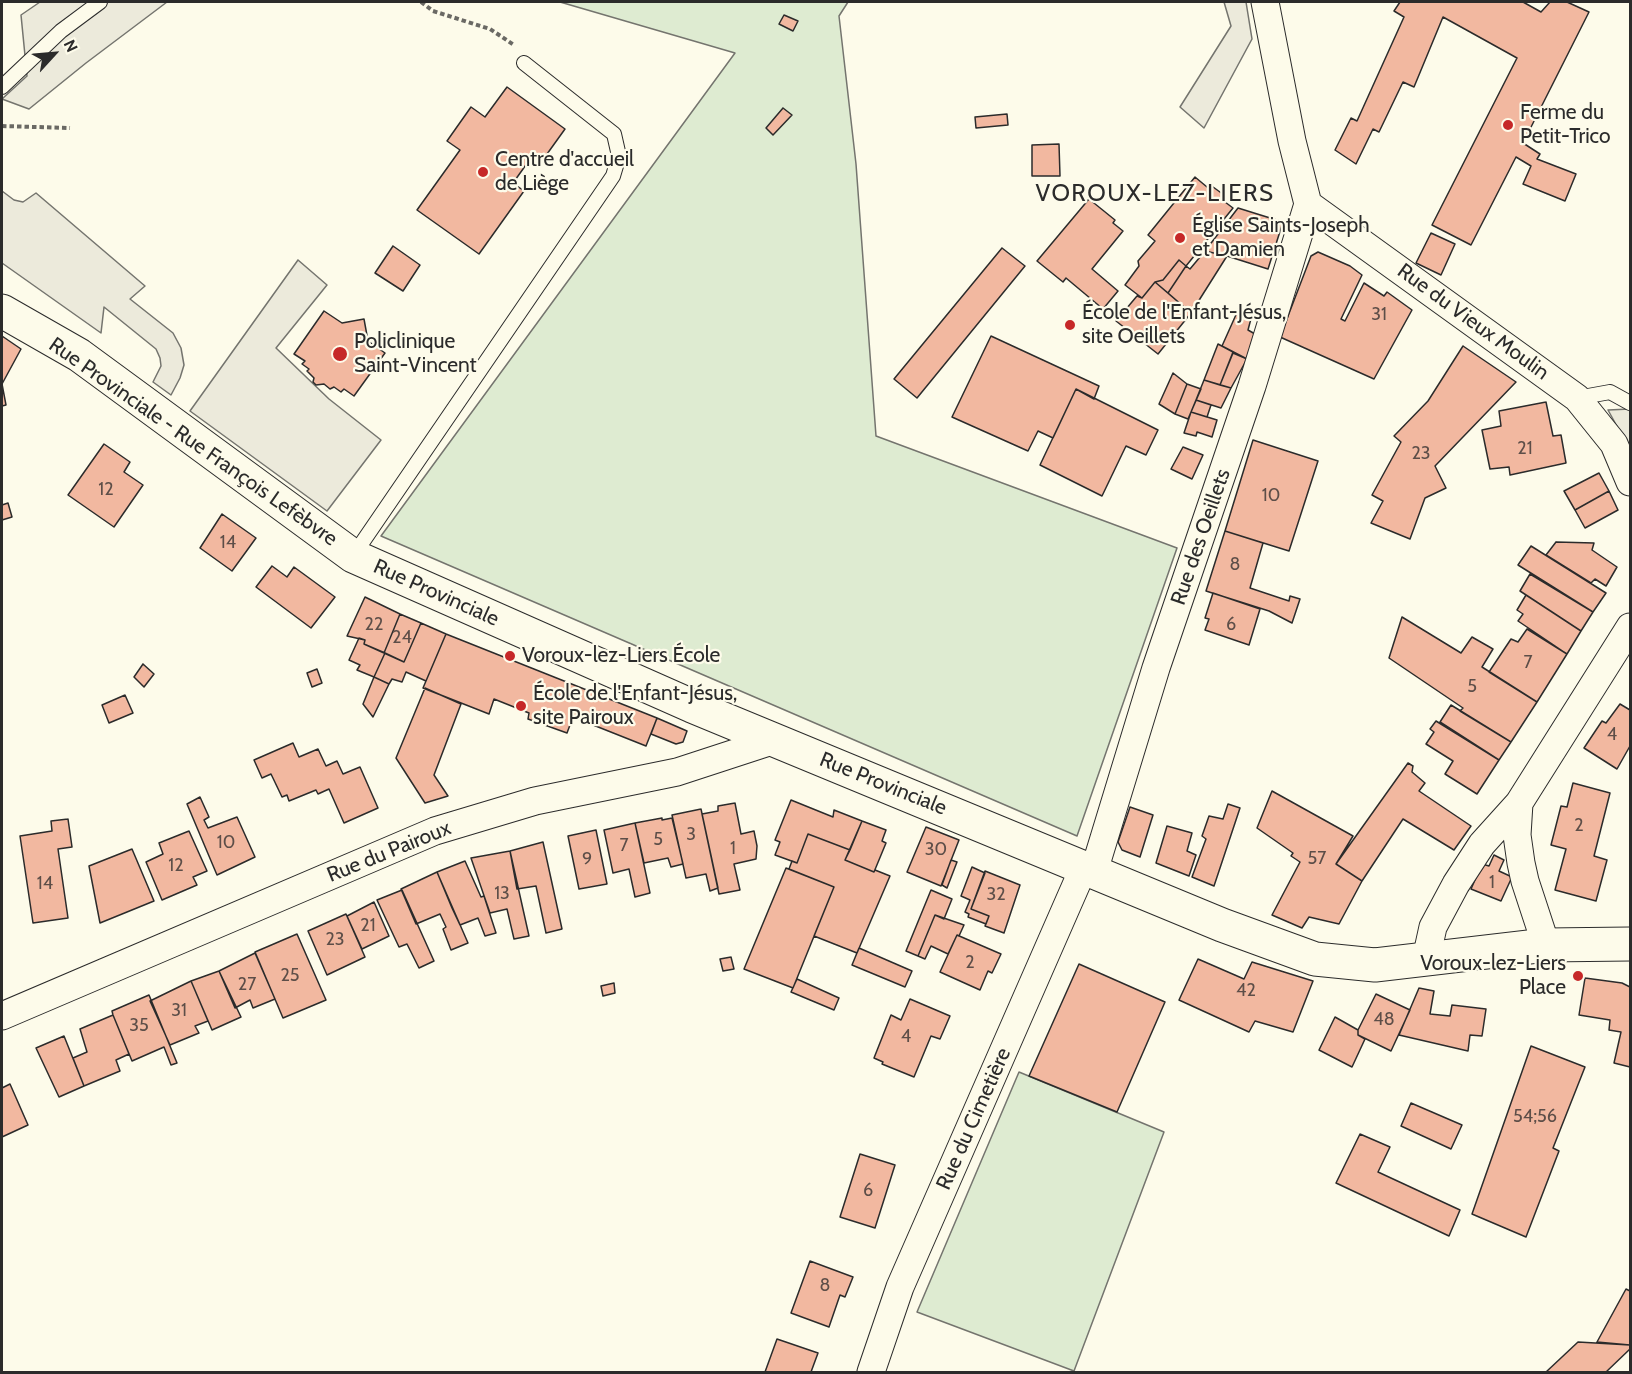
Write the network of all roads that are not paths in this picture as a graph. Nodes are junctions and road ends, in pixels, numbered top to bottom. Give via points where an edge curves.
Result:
1 (100, 2) edge
2 (1265, 2) edge
3 (524, 63) road end
4 (2, 87) edge
5 (1308, 204) junction
6 (2, 311) edge
7 (1577, 398) junction
8 (1630, 403) edge
9 (1630, 482) edge
10 (353, 556) junction
11 (1630, 627) edge
12 (775, 740) junction
13 (1519, 803) junction
14 (1089, 869) junction
15 (1630, 944) edge
16 (1546, 945) junction
17 (1426, 958) junction
18 (10, 1012) edge
19 (871, 1372) edge

1 - 4 lane via 61,31
2 - 5 street
3 - 10 lane via 614,134 619,156 613,176
5 - 7 street, Rue du Vieux Moulin
5 - 14 street, Rue des Oeillets via 1246,406
6 - 10 main road, Rue Provinciale - Rue François Lefèbvre via 79,355
7 - 8 lane via 1610,392
7 - 9 street, Rue du Vieux Moulin via 1614,444
10 - 12 main road, Rue Provinciale
11 - 13 street
12 - 14 main road, Rue Provinciale
12 - 18 street, Rue du Pairoux via 677,772 535,801 435,831
13 - 16 street via 1517,835 1521,862
13 - 17 street via 1482,844 1456,884 1433,927
14 - 17 main road, Rue Provinciale via 1222,926 1315,959 1375,965
14 - 19 street, Rue du Cimetière via 900,1287
15 - 16 main road
16 - 17 main road, Rue Provinciale

